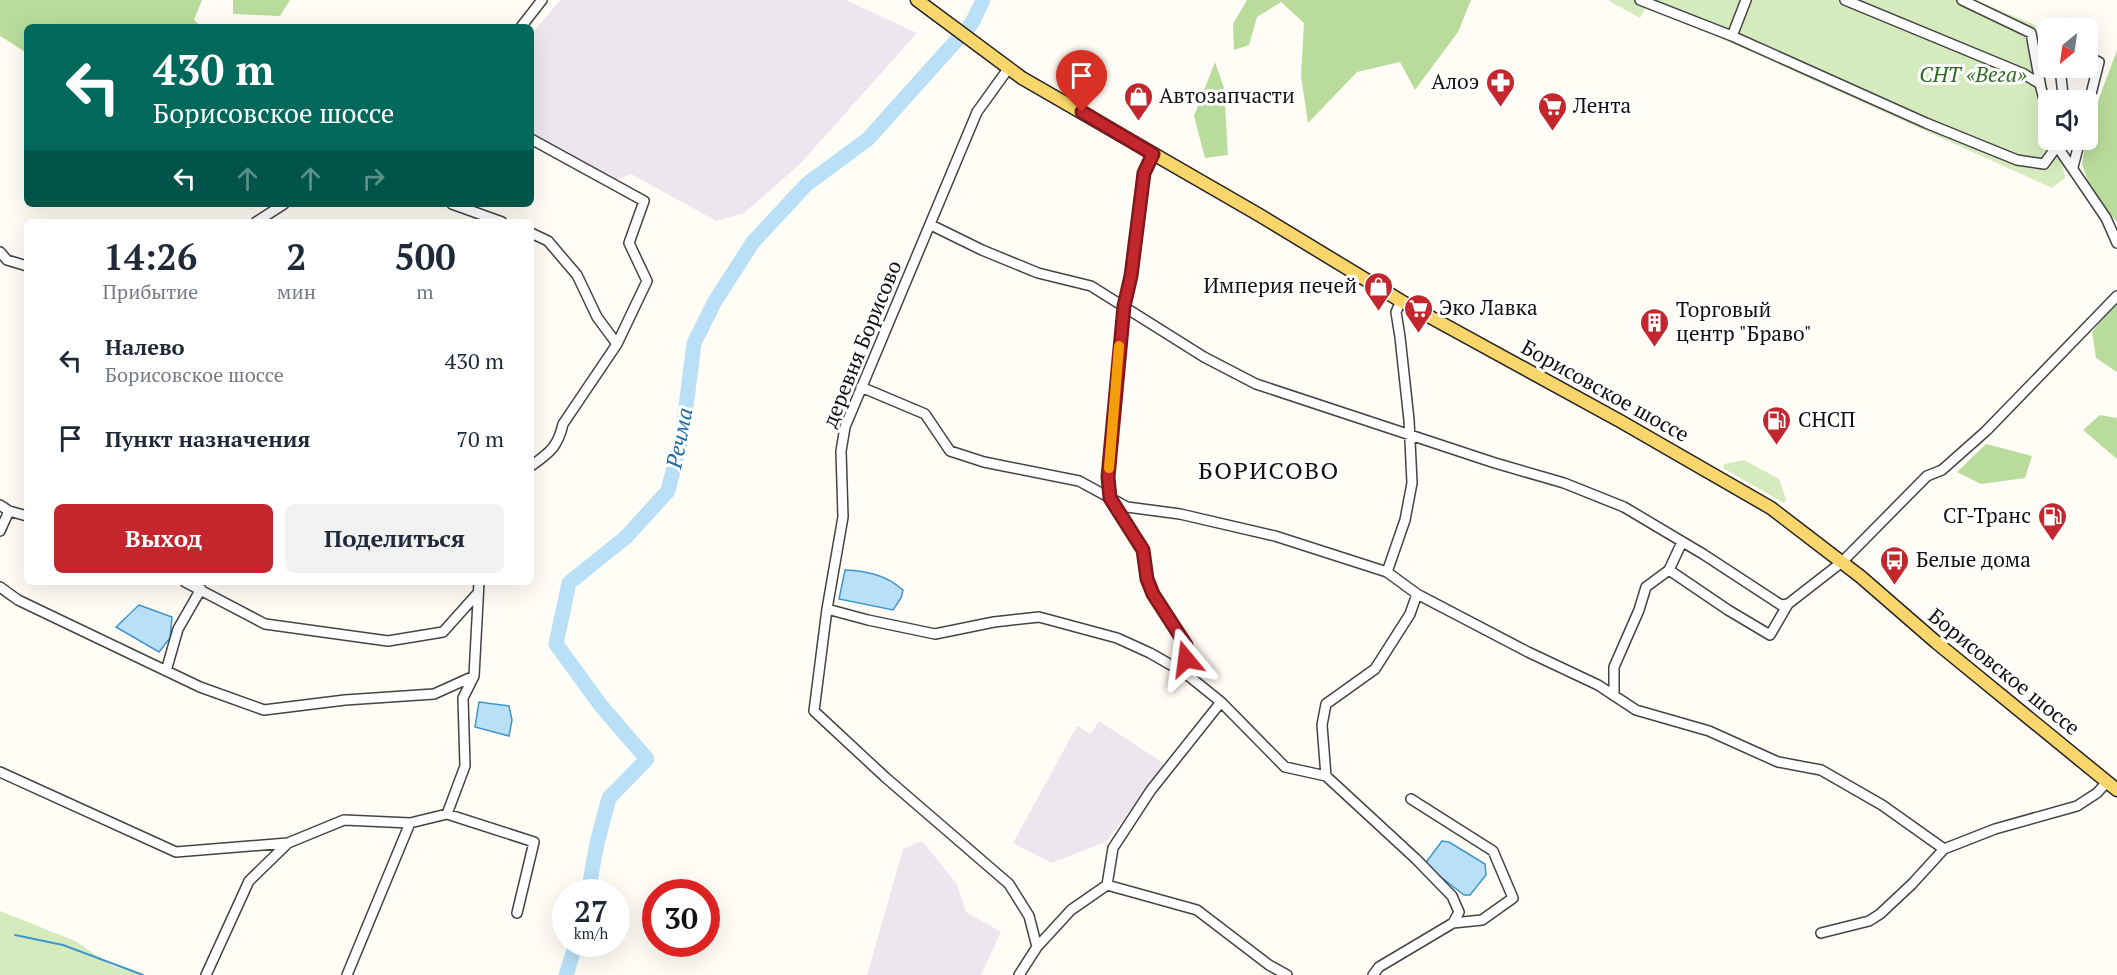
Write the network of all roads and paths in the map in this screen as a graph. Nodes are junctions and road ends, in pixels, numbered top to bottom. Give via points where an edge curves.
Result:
1 (542, 0) edge
2 (917, 0) edge
3 (1640, 0) edge
4 (1746, 0) edge
5 (1845, 0) edge
6 (1962, 0) edge
7 (523, 24) edge
8 (1732, 36) junction
9 (1008, 69) junction
10 (2040, 84) junction
11 (2042, 90) edge
12 (534, 141) edge
13 (2052, 150) edge
14 (2061, 150) edge
15 (2078, 150) edge
16 (1153, 154) junction
17 (2073, 168) junction
18 (279, 207) edge
19 (460, 207) edge
20 (261, 219) edge
21 (494, 219) edge
22 (931, 225) junction
23 (534, 235) edge
24 (2117, 243) edge
25 (0, 252) edge
26 (24, 265) edge
27 (2117, 296) edge
28 (1401, 301) junction
29 (1124, 306) junction
30 (617, 344) junction
31 (861, 387) junction
32 (1409, 434) junction
33 (534, 464) edge
34 (1110, 498) junction
35 (0, 505) edge
36 (9, 511) junction
37 (24, 515) edge
38 (0, 531) edge
39 (1682, 542) junction
40 (1842, 562) junction
41 (1669, 570) junction
42 (1387, 572) junction
43 (192, 585) edge
44 (478, 585) edge
45 (0, 587) edge
46 (201, 589) junction
47 (477, 594) junction
48 (1417, 594) junction
49 (1788, 604) junction
50 (827, 609) junction
51 (166, 671) junction
52 (1185, 673) junction
53 (474, 676) junction
54 (1614, 695) junction
55 (1221, 702) junction
56 (0, 772) edge
57 (1326, 776) junction
58 (2107, 782) junction
59 (2117, 790) edge
60 (1411, 799) dead end
61 (447, 814) junction
62 (410, 823) junction
63 (288, 843) junction
64 (1944, 849) junction
65 (1107, 885) junction
66 (517, 913) dead end
67 (1453, 923) junction
68 (1821, 933) dead end
69 (1037, 947) junction
70 (206, 975) edge
71 (347, 975) edge
72 (1018, 975) edge
73 (1287, 975) edge
74 (1373, 975) edge

1 - 7 street
2 - 9 main road, Борисовское шоссе
3 - 8 street
4 - 8 street
5 - 10 street
6 - 10 street via 2031,33
8 - 13 street via 2017,160 2044,164
9 - 16 main road, Борисовское шоссе
9 - 22 street, деревня Борисово via 977,112
10 - 11 street
12 - 30 street via 644,201 629,243 647,281
14 - 17 street
15 - 17 street
16 - 28 main road, Борисовское шоссе
16 - 29 street via 1144,173
17 - 24 street via 2106,218
18 - 20 street
19 - 21 street
22 - 29 street via 1038,273 1091,286
22 - 31 street, деревня Борисово
23 - 30 street via 548,241 577,275 597,316
25 - 26 street via 7,260
27 - 40 street via 1986,431 1942,470 1927,476
28 - 32 street via 1396,312
28 - 40 main road, Борисовское шоссе via 1748,493
29 - 32 street via 1204,357 1256,384
29 - 34 street via 1108,477
30 - 33 street via 563,424 560,440
31 - 34 street via 925,414 950,451 984,462 1079,481
31 - 50 street, деревня Борисово via 845,427 841,451 843,517
32 - 39 street via 1564,483 1624,507
32 - 42 street via 1412,483 1405,520
34 - 42 street via 1127,507 1179,514 1275,536
34 - 52 street via 1143,550 1153,594 1186,645
35 - 36 street
36 - 37 street
36 - 38 street
39 - 41 street
39 - 49 street via 1780,605
40 - 49 street
40 - 58 main road, Борисовское шоссе
41 - 49 street via 1770,634
41 - 54 street via 1647,587 1614,667
42 - 48 street
43 - 46 street
44 - 47 street
45 - 51 street via 18,600
46 - 47 street via 265,624 387,641 443,632
46 - 51 street via 178,630
47 - 53 street
48 - 54 street
48 - 57 street via 1410,614 1375,669 1326,704 1322,725
50 - 52 street via 935,634 1039,617 1117,638
50 - 69 street, деревня Борисово via 814,711 1009,884 1029,916
51 - 53 street via 264,710 434,694
52 - 55 street
53 - 61 street via 464,698 465,766
54 - 64 street via 1636,710 1709,731 1778,762 1821,771 1882,805
55 - 57 street via 1285,767
55 - 65 street via 1151,790 1113,848
56 - 63 street via 176,852
57 - 67 street via 1452,896 1459,912
58 - 59 main road, Борисовское шоссе
58 - 64 street via 2077,806 1995,829
60 - 67 street via 1493,852 1513,898 1482,920
61 - 62 street
61 - 66 street via 534,842
62 - 63 street via 344,820
62 - 71 street
63 - 70 street via 249,881
64 - 68 street via 1875,918
65 - 69 street via 1071,910
65 - 73 street via 1197,910
67 - 74 street via 1379,967
69 - 72 street

